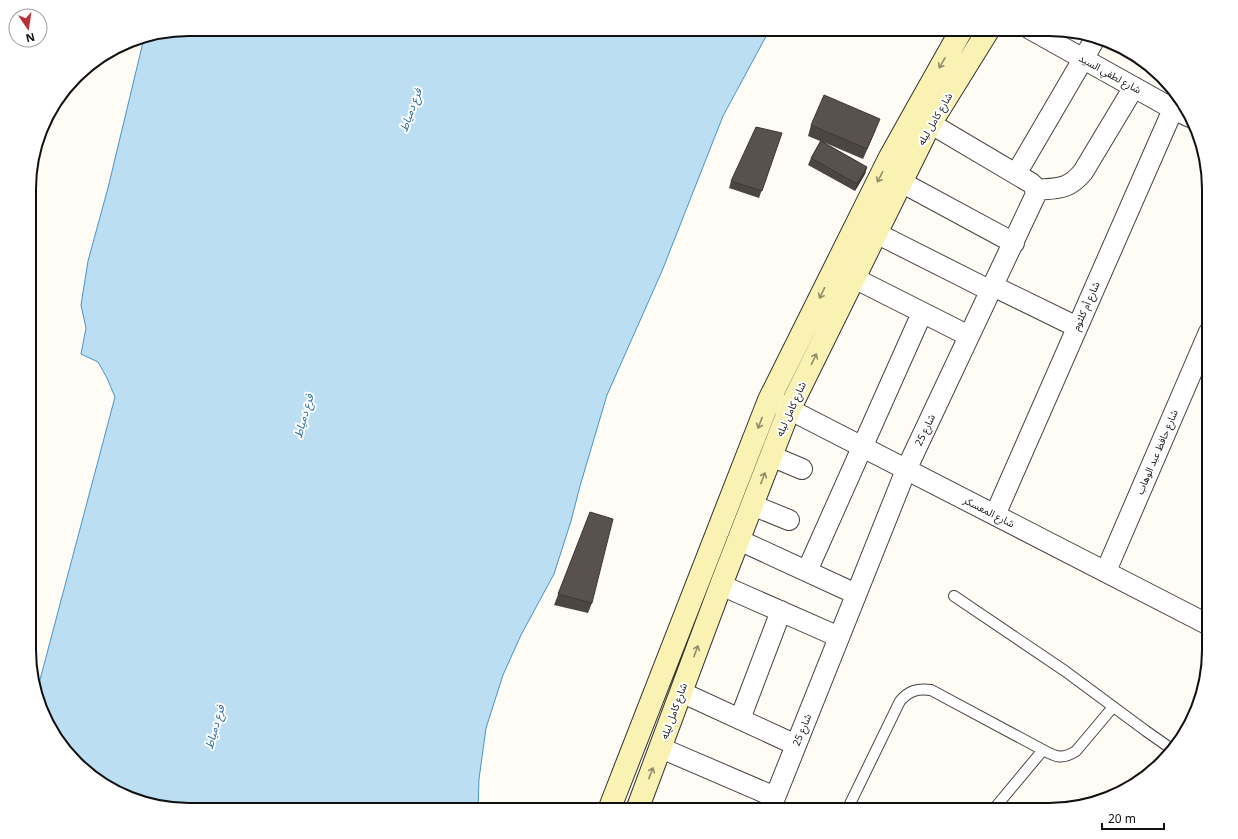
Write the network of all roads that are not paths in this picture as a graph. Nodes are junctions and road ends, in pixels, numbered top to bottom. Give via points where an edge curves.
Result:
1 (959, 36) edge
2 (984, 36) edge
3 (1043, 36) edge
4 (1093, 42) edge
5 (1084, 59) junction
6 (1134, 87) junction
7 (1178, 107) edge
8 (1179, 110) edge
9 (922, 119) junction
10 (1016, 174) junction
11 (902, 182) junction
12 (1036, 190) junction
13 (876, 233) junction
14 (1014, 243) junction
15 (854, 278) junction
16 (992, 288) junction
17 (922, 313) junction
18 (1077, 327) junction
19 (969, 336) junction
20 (1202, 348) edge
21 (769, 400) junction
22 (789, 410) junction
23 (862, 447) junction
24 (771, 456) junction
25 (802, 469) dead end
26 (906, 470) junction
27 (752, 504) junction
28 (995, 515) junction
29 (789, 520) dead end
30 (739, 540) junction
31 (807, 571) junction
32 (1106, 571) junction
33 (721, 585) junction
34 (856, 594) junction
35 (954, 596) dead end
36 (781, 611) junction
37 (1202, 621) edge
38 (839, 636) junction
39 (681, 692) junction
40 (1113, 707) junction
41 (740, 719) junction
42 (796, 745) junction
43 (1168, 746) edge
44 (661, 748) junction
45 (1043, 750) junction
46 (612, 803) edge
47 (644, 803) edge
48 (770, 803) edge
49 (772, 803) edge
50 (850, 803) edge
51 (999, 803) edge

1 -> 9 street, شارع كامل ليله
2 - 9 street, شارع كامل ليله
3 - 5 street, شارع لطفي السيد
4 - 5 street
5 - 6 street, شارع لطفي السيد
5 - 10 street
6 - 7 street, شارع لطفي السيد
6 - 12 street via 1076,181 1060,188
8 - 18 street, شارع أم كلثوم
9 - 10 street
9 - 11 street, شارع كامل ليله
9 -> 21 street, شارع كامل ليله via 865,206
10 - 12 street via 1031,183
11 - 13 street, شارع كامل ليله
11 - 14 street
12 - 14 street, شارع 25 via 1035,198
13 - 15 street, شارع كامل ليله
13 - 16 street
14 - 16 street, شارع 25
15 - 17 street
22 -> 15 street, شارع كامل ليله
16 - 18 street
16 - 19 street, شارع 25
17 - 19 street
17 - 23 street
18 - 28 street, شارع أم كلثوم
19 - 26 street, شارع 25
20 - 32 street, شارع حافظ عبد الوهاب
21 - 22 street, شارع المعسكر
21 -> 46 street, شارع كامل ليله
22 - 23 street, شارع المعسكر
22 - 24 street, شارع كامل ليله
23 - 26 street, شارع المعسكر
23 - 31 street
24 - 25 street
27 -> 24 street, شارع كامل ليله
26 - 28 street, شارع المعسكر
26 - 34 street, شارع 25
27 - 29 street
27 - 30 street, شارع كامل ليله
28 - 32 street, شارع المعسكر
30 - 31 street
30 - 33 street, شارع كامل ليله
31 - 34 street
32 - 37 street, شارع المعسكر
33 - 36 street
39 -> 33 street, شارع كامل ليله
34 - 38 street, شارع 25
35 - 40 lane via 1065,671
36 - 38 street
36 - 41 street
38 - 42 street, شارع 25
39 - 41 street
39 - 44 street, شارع كامل ليله
40 - 43 lane
40 - 45 lane via 1070,755 1055,756
41 - 42 street
42 - 49 street, شارع 25
47 -> 44 street, شارع كامل ليله
44 - 48 street
45 - 50 lane via 931,690 914,690 900,701
45 - 51 lane

